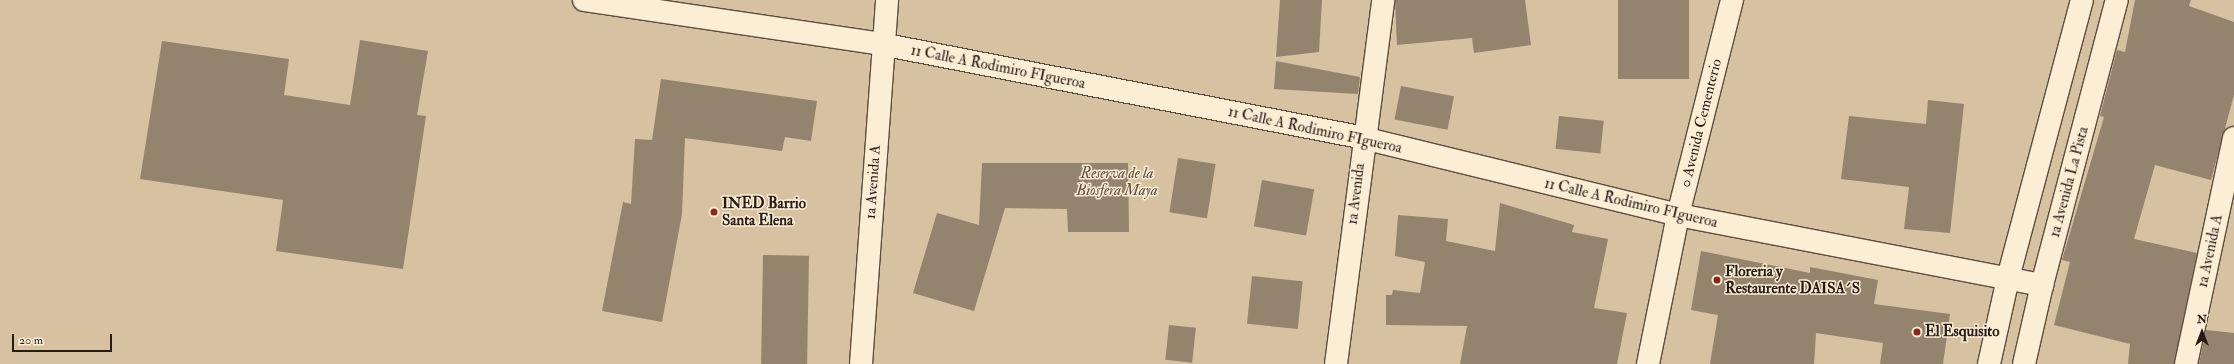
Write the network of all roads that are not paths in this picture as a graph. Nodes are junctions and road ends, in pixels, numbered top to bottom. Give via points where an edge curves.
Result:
1 (584, 0) edge
2 (887, 0) edge
3 (1383, 0) edge
4 (1732, 0) edge
5 (2082, 0) edge
6 (2117, 0) edge
7 (881, 44) junction
8 (1363, 138) junction
9 (2234, 138) edge
10 (1678, 215) junction
11 (2008, 278) junction
12 (2042, 285) junction
13 (861, 364) edge
14 (1336, 364) edge
15 (1648, 364) edge
16 (1989, 364) edge
17 (2024, 364) edge
18 (2186, 364) edge

1 - 7 street, 11 Calle A Rodimiro FIgueroa
2 - 7 street, 1a Avenida A
3 - 8 street, 1a Avenida
4 - 10 street, 0 Avenida Cementerio
5 - 11 street
6 - 12 street, 1a Avenida La Pista
7 - 8 street, 11 Calle A Rodimiro FIgueroa
7 - 13 street, 1a Avenida A
8 - 10 street, 11 Calle A Rodimiro FIgueroa
8 - 14 street, 1a Avenida
9 - 18 street, 1a Avenida A
10 - 11 street, 11 Calle A Rodimiro FIgueroa
10 - 15 street, 0 Avenida Cementerio
11 - 12 street, 11 Calle A Rodimiro FIgueroa
11 - 16 street
12 - 17 street, 1a Avenida La Pista

